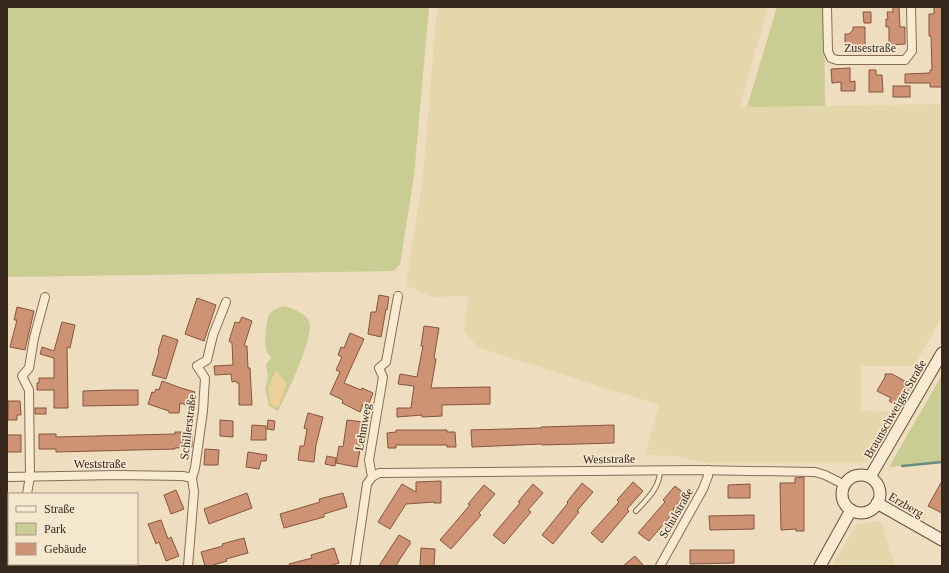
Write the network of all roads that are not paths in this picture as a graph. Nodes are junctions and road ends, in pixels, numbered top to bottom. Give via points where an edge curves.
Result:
1 (827, 7) edge
2 (911, 7) edge
3 (398, 296) dead end
4 (45, 297) dead end
5 (226, 302) dead end
6 (942, 353) edge
7 (660, 470) junction
8 (708, 470) junction
9 (7, 476) edge
10 (30, 476) junction
11 (372, 477) junction
12 (870, 477) junction
13 (192, 478) junction
14 (845, 485) junction
15 (27, 493) edge
16 (878, 503) junction
17 (851, 510) junction
18 (636, 511) dead end
19 (942, 540) edge
20 (188, 566) edge
21 (355, 566) edge
22 (660, 566) edge
23 (820, 566) edge

1 - 2 street, Zusestraße via 828,51 831,58 837,60 906,60 912,51
3 - 11 street, Lehmweg via 386,362 379,368 383,377 369,460
4 - 10 street via 34,338 30,368 22,376 29,390
5 - 13 street, Schillerstraße via 213,335 207,360 197,366 205,378 203,411
6 - 12 street, Braunschweiger Straße
7 - 8 street, Weststraße
7 - 11 street, Weststraße via 379,474
7 - 18 lane via 658,484
8 - 14 street, Weststraße via 815,472
8 - 22 street, Schulstraße via 703,489
9 - 10 street, Weststraße
10 - 13 street, Weststraße
10 - 15 street
11 - 21 street, Lehmweg via 368,484
12 - 14 street, Braunschweiger Straße via 856,476 849,479
12 - 16 street, Braunschweiger Straße via 879,489
13 - 20 street, Schillerstraße via 194,492
14 - 17 street via 843,499
16 - 17 street via 866,512 858,513
16 - 19 street, Erzberg
17 - 23 street

